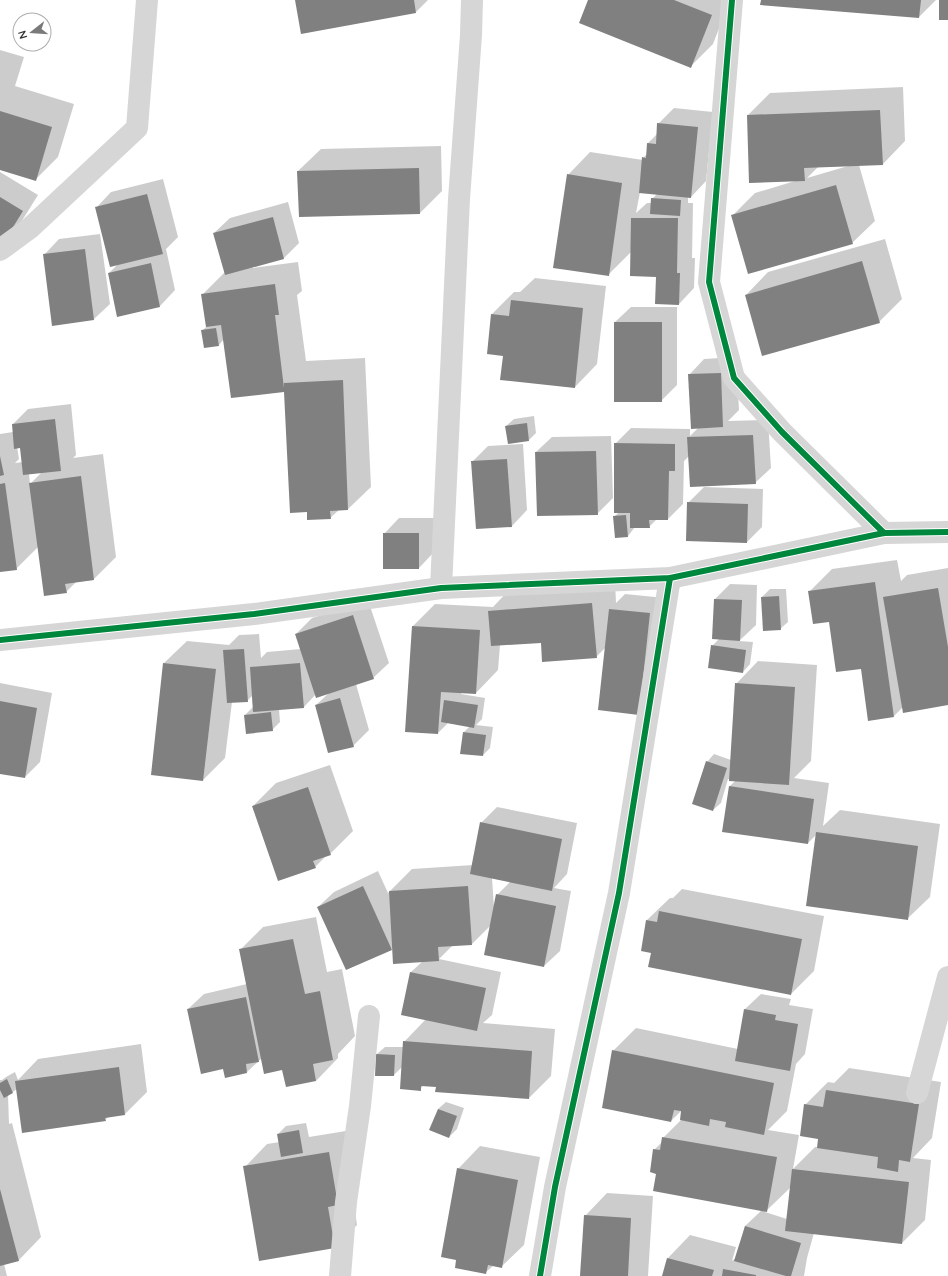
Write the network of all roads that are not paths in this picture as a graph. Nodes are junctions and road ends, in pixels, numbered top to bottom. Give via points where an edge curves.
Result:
1 (147, 0) edge
2 (472, 0) edge
3 (732, 0) edge
4 (0, 250) edge
5 (948, 532) edge
6 (884, 533) junction
7 (670, 578) junction
8 (441, 588) junction
9 (0, 640) edge
10 (948, 977) edge
11 (369, 1016) dead end
12 (917, 1093) dead end
13 (340, 1276) edge
14 (540, 1276) edge

1 - 4 street via 137,128 30,228
2 - 8 street via 458,199
3 - 6 street via 709,282 734,378 782,432
5 - 6 street
6 - 7 street
7 - 8 street
7 - 14 street via 619,893 555,1186
8 - 9 street via 254,614
10 - 12 street
11 - 13 street via 360,1106 346,1202

